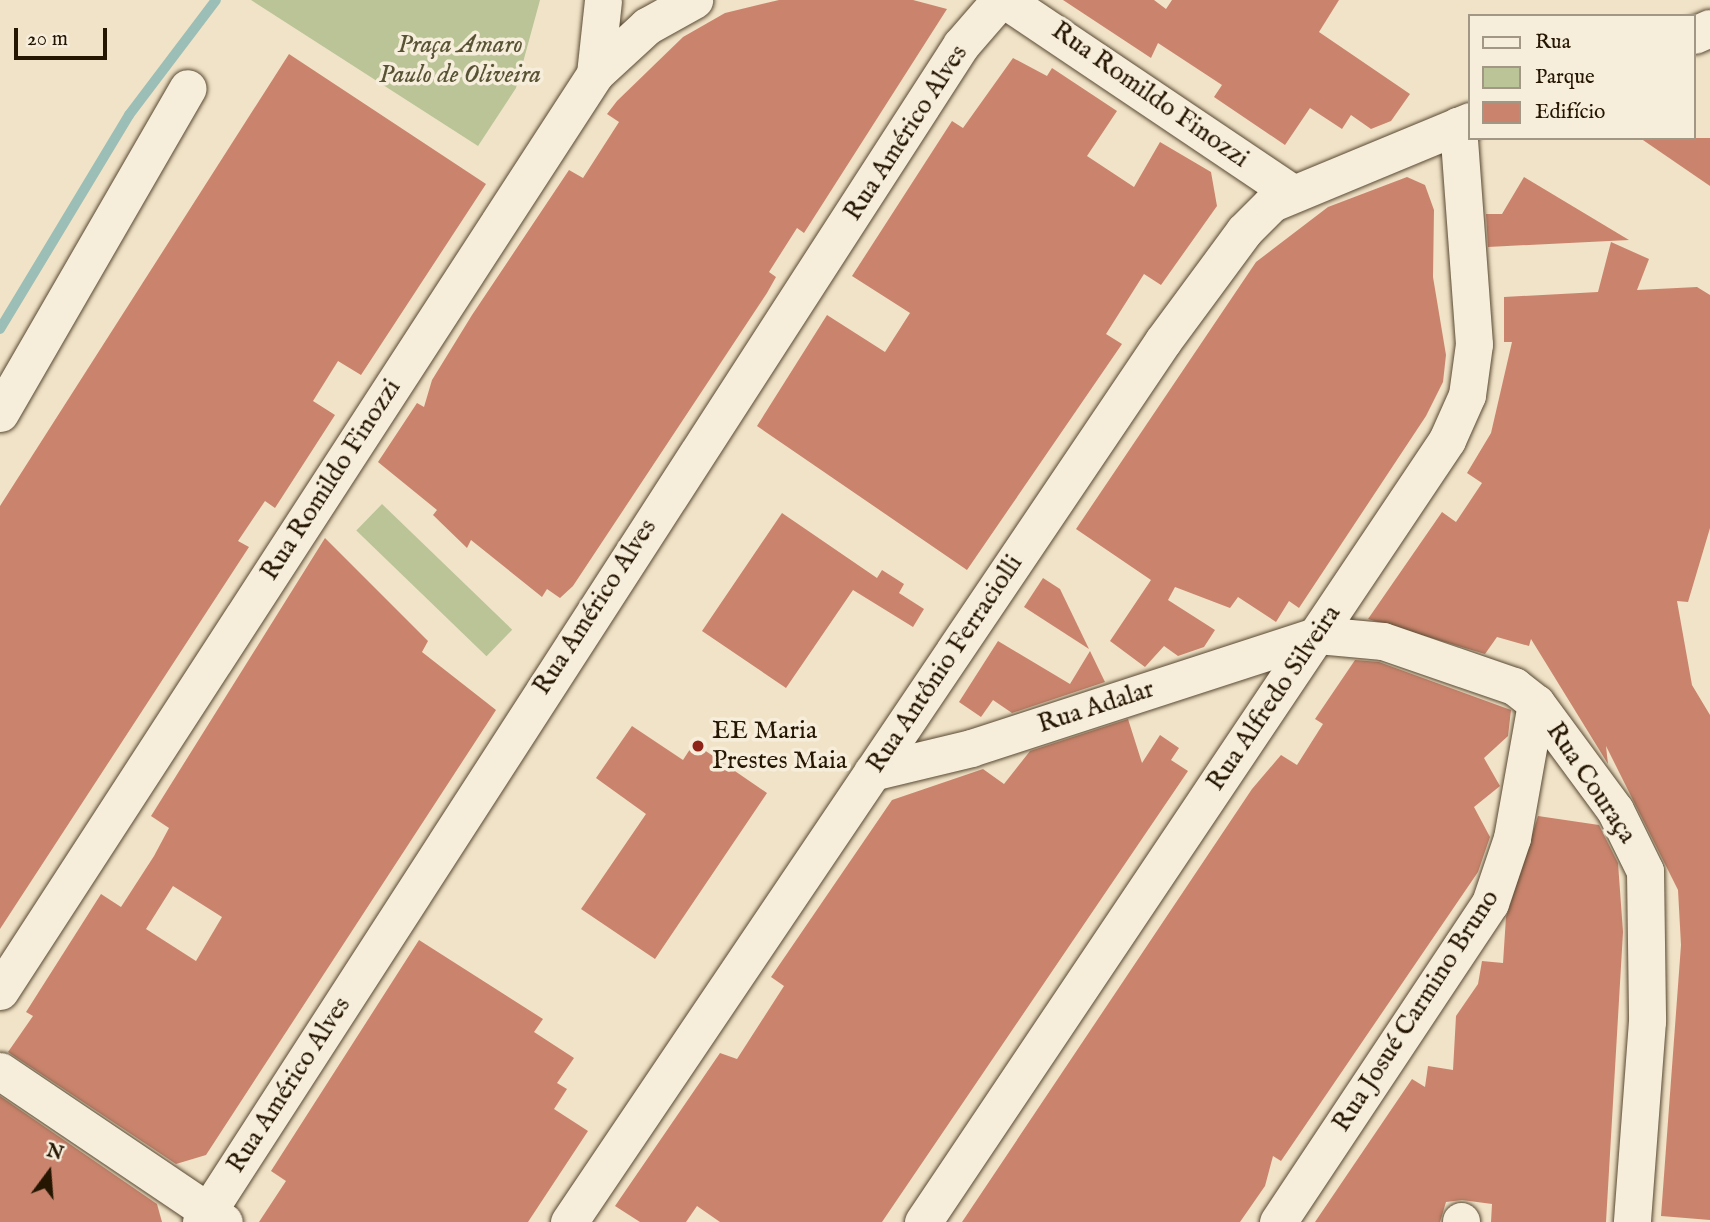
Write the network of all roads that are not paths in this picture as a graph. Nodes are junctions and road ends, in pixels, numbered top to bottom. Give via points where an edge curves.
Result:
1 (603, 0) edge
2 (694, 0) edge
3 (1002, 0) edge
4 (595, 74) junction
5 (188, 88) dead end
6 (1464, 124) edge
7 (1292, 193) junction
8 (0, 413) edge
9 (1318, 635) junction
10 (1536, 703) junction
11 (872, 772) junction
12 (0, 991) edge
13 (0, 1071) edge
14 (211, 1219) edge
15 (569, 1222) edge
16 (923, 1222) edge
17 (1278, 1222) edge
18 (1632, 1222) edge

1 - 4 street
2 - 4 street, Rua Romildo Finozzi via 647,26
3 - 7 street, Rua Romildo Finozzi
3 - 14 street, Rua Américo Alves via 961,45
4 - 12 street, Rua Romildo Finozzi
5 - 8 street
6 - 7 street, Rua Antônio Ferraciolli
6 - 9 street, Rua Alfredo Silveira via 1474,344 1467,395 1447,440
7 - 11 street, Rua Antônio Ferraciolli via 1272,202 1244,231 1163,341
9 - 10 street, Rua Couraça via 1383,641 1514,686
9 - 11 street, Rua Adalar via 971,748
9 - 16 street, Rua Alfredo Silveira
10 - 17 street, Rua Josué Carmino Bruno via 1513,838 1490,903
10 - 18 street, Rua Couraça via 1615,810 1645,871 1647,1021
11 - 15 street, Rua Antônio Ferraciolli
13 - 14 street

